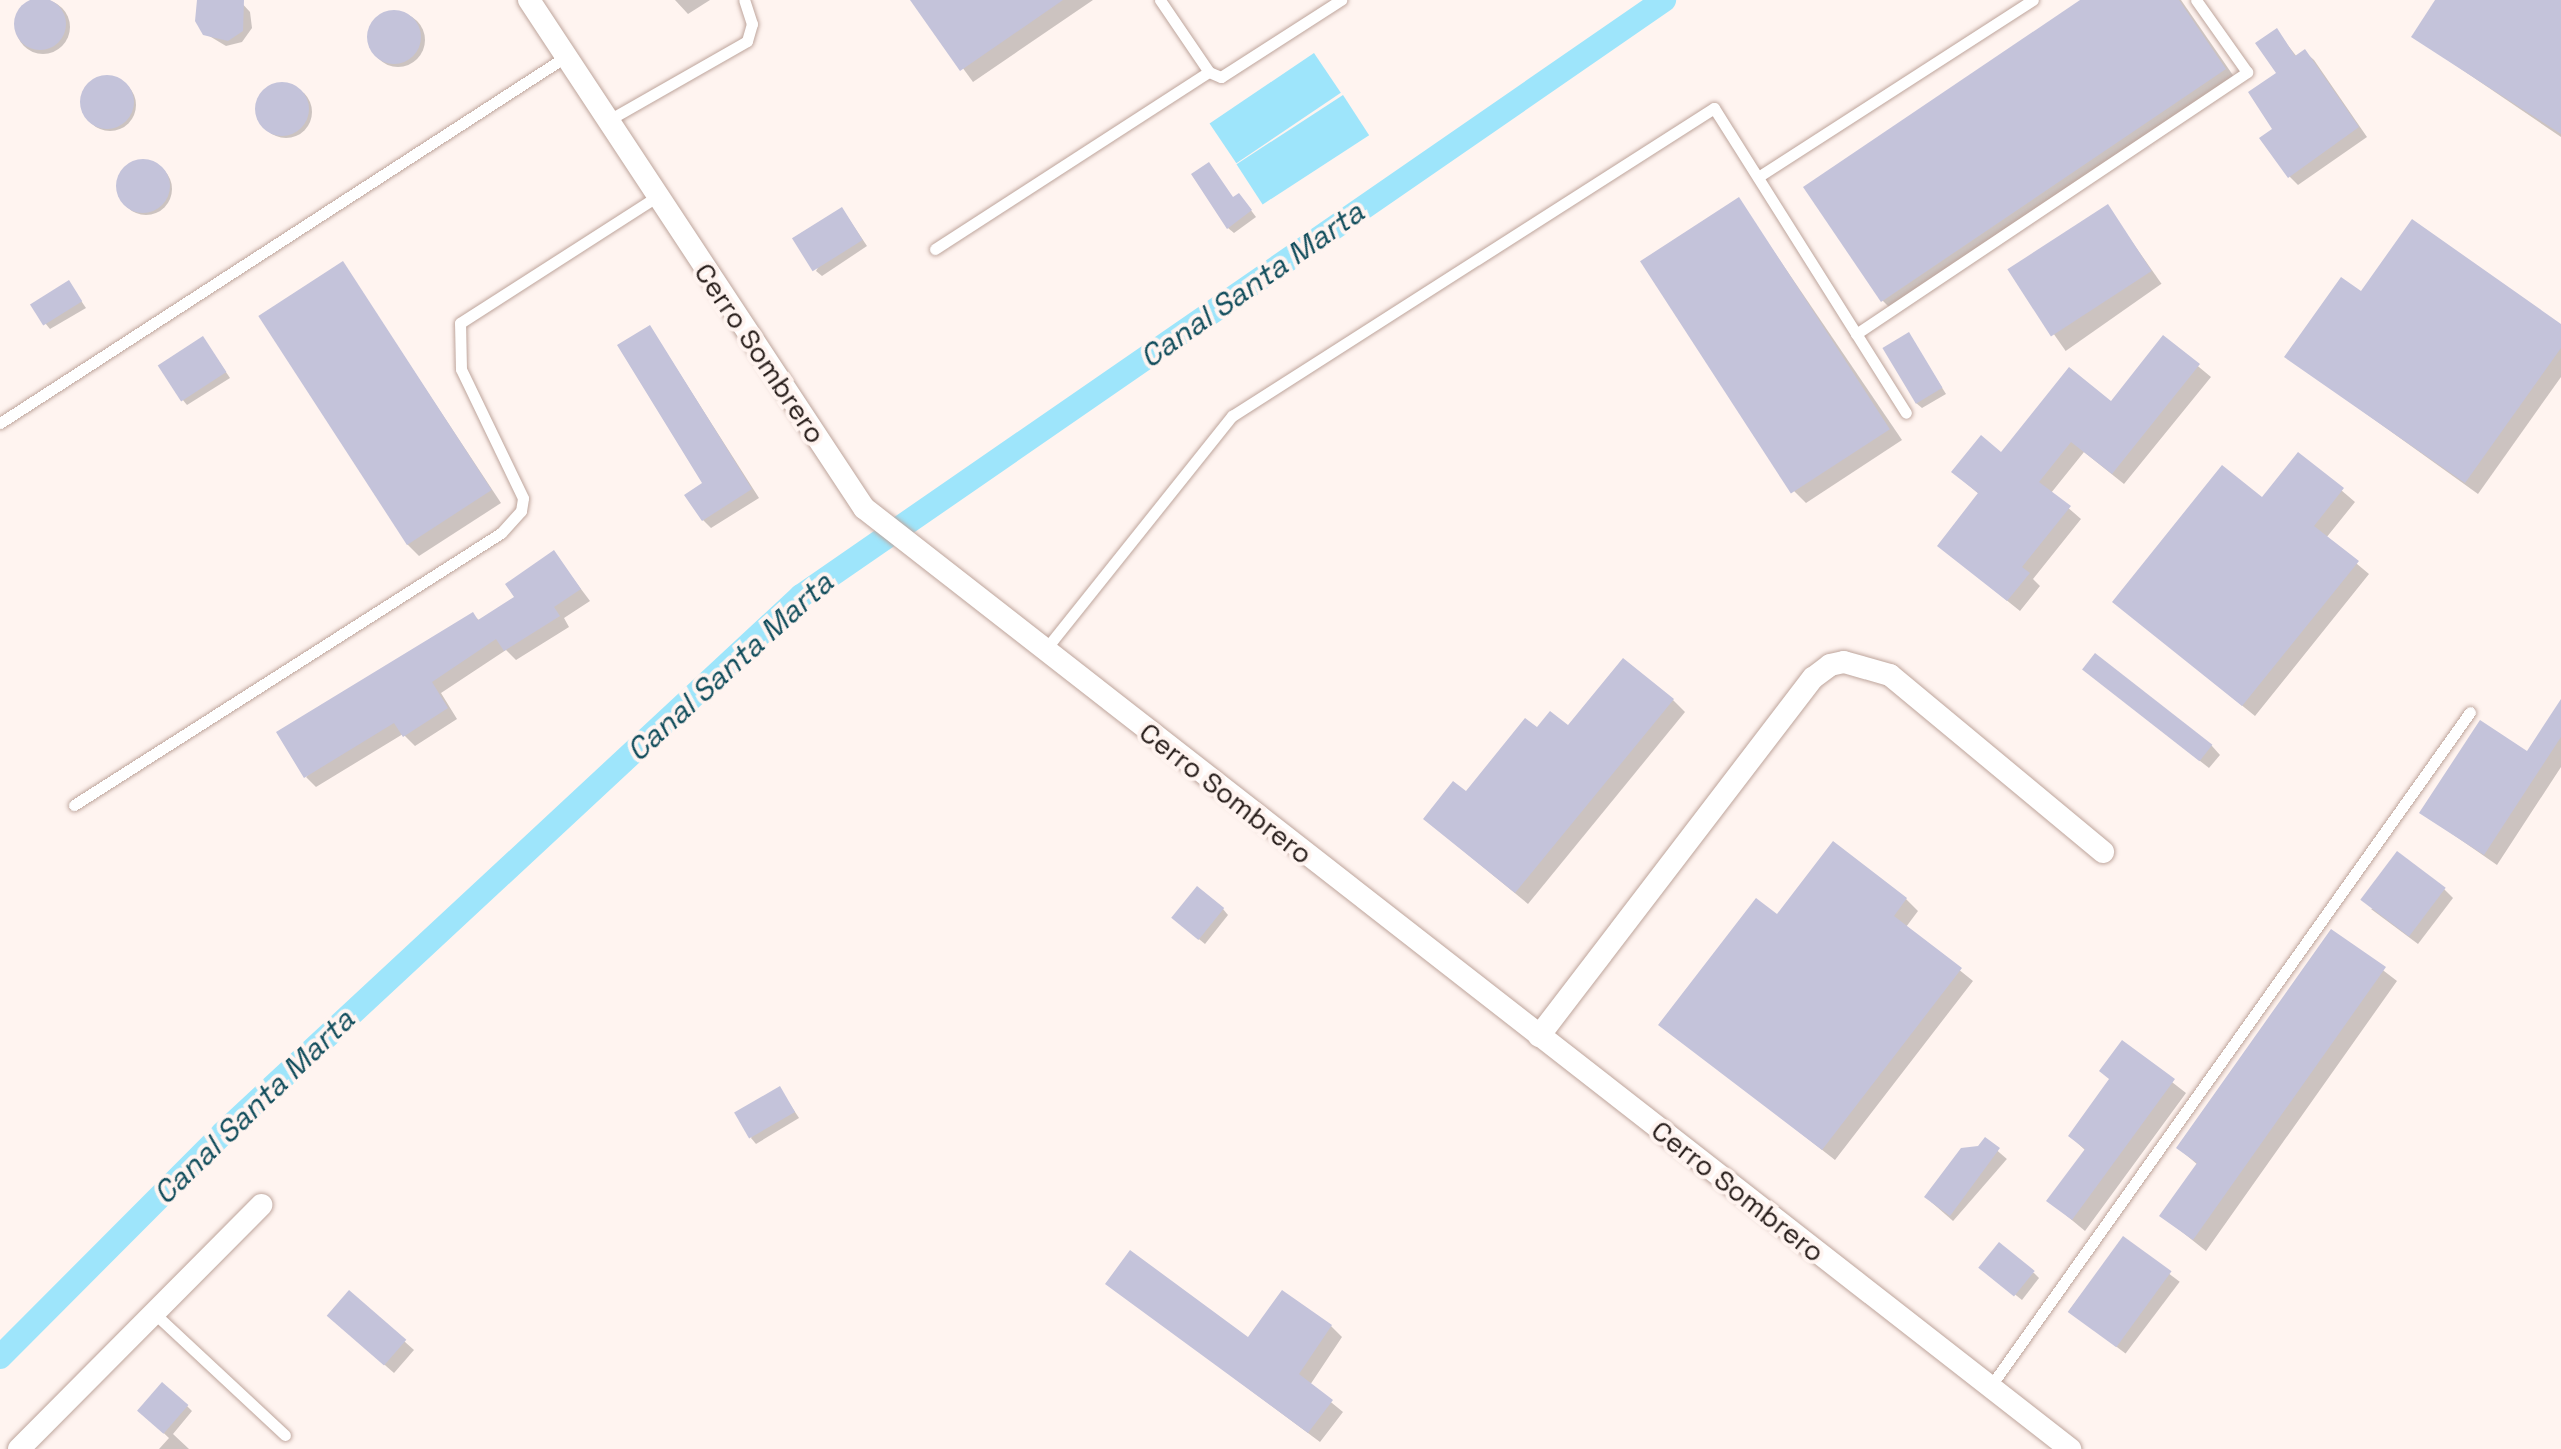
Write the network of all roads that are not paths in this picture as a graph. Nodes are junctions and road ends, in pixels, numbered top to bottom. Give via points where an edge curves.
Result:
1 (529, 0) edge
2 (744, 0) edge
3 (1160, 0) edge
4 (1341, 0) edge
5 (2033, 0) edge
6 (2196, 0) edge
7 (565, 57) junction
8 (1209, 72) junction
9 (607, 121) junction
10 (1758, 177) junction
11 (656, 197) junction
12 (935, 249) dead end
13 (1856, 334) junction
14 (1906, 413) dead end
15 (0, 423) edge
16 (1043, 652) junction
17 (2470, 712) dead end
18 (74, 805) dead end
19 (2103, 852) dead end
20 (1539, 1036) junction
21 (261, 1205) dead end
22 (154, 1313) junction
23 (1990, 1387) junction
24 (285, 1435) dead end
25 (25, 1447) edge
26 (2070, 1449) edge

1 - 7 street, Cerro Sombrero
2 - 9 lane via 752,24 747,41
3 - 8 lane
4 - 8 lane via 1221,77
5 - 10 lane
6 - 13 lane via 2247,72
7 - 9 street, Cerro Sombrero
7 - 15 lane
8 - 12 lane
9 - 11 street, Cerro Sombrero
10 - 13 lane
10 - 16 lane via 1714,108 1232,416
11 - 16 street, Cerro Sombrero via 864,508
11 - 18 lane via 460,323 461,369 523,498 521,511 501,533
13 - 14 lane
16 - 20 street, Cerro Sombrero
17 - 23 lane
19 - 20 street via 1890,675 1844,662 1830,665 1813,678
20 - 23 street, Cerro Sombrero
21 - 22 street
22 - 24 lane
22 - 25 street
23 - 26 street, Cerro Sombrero

